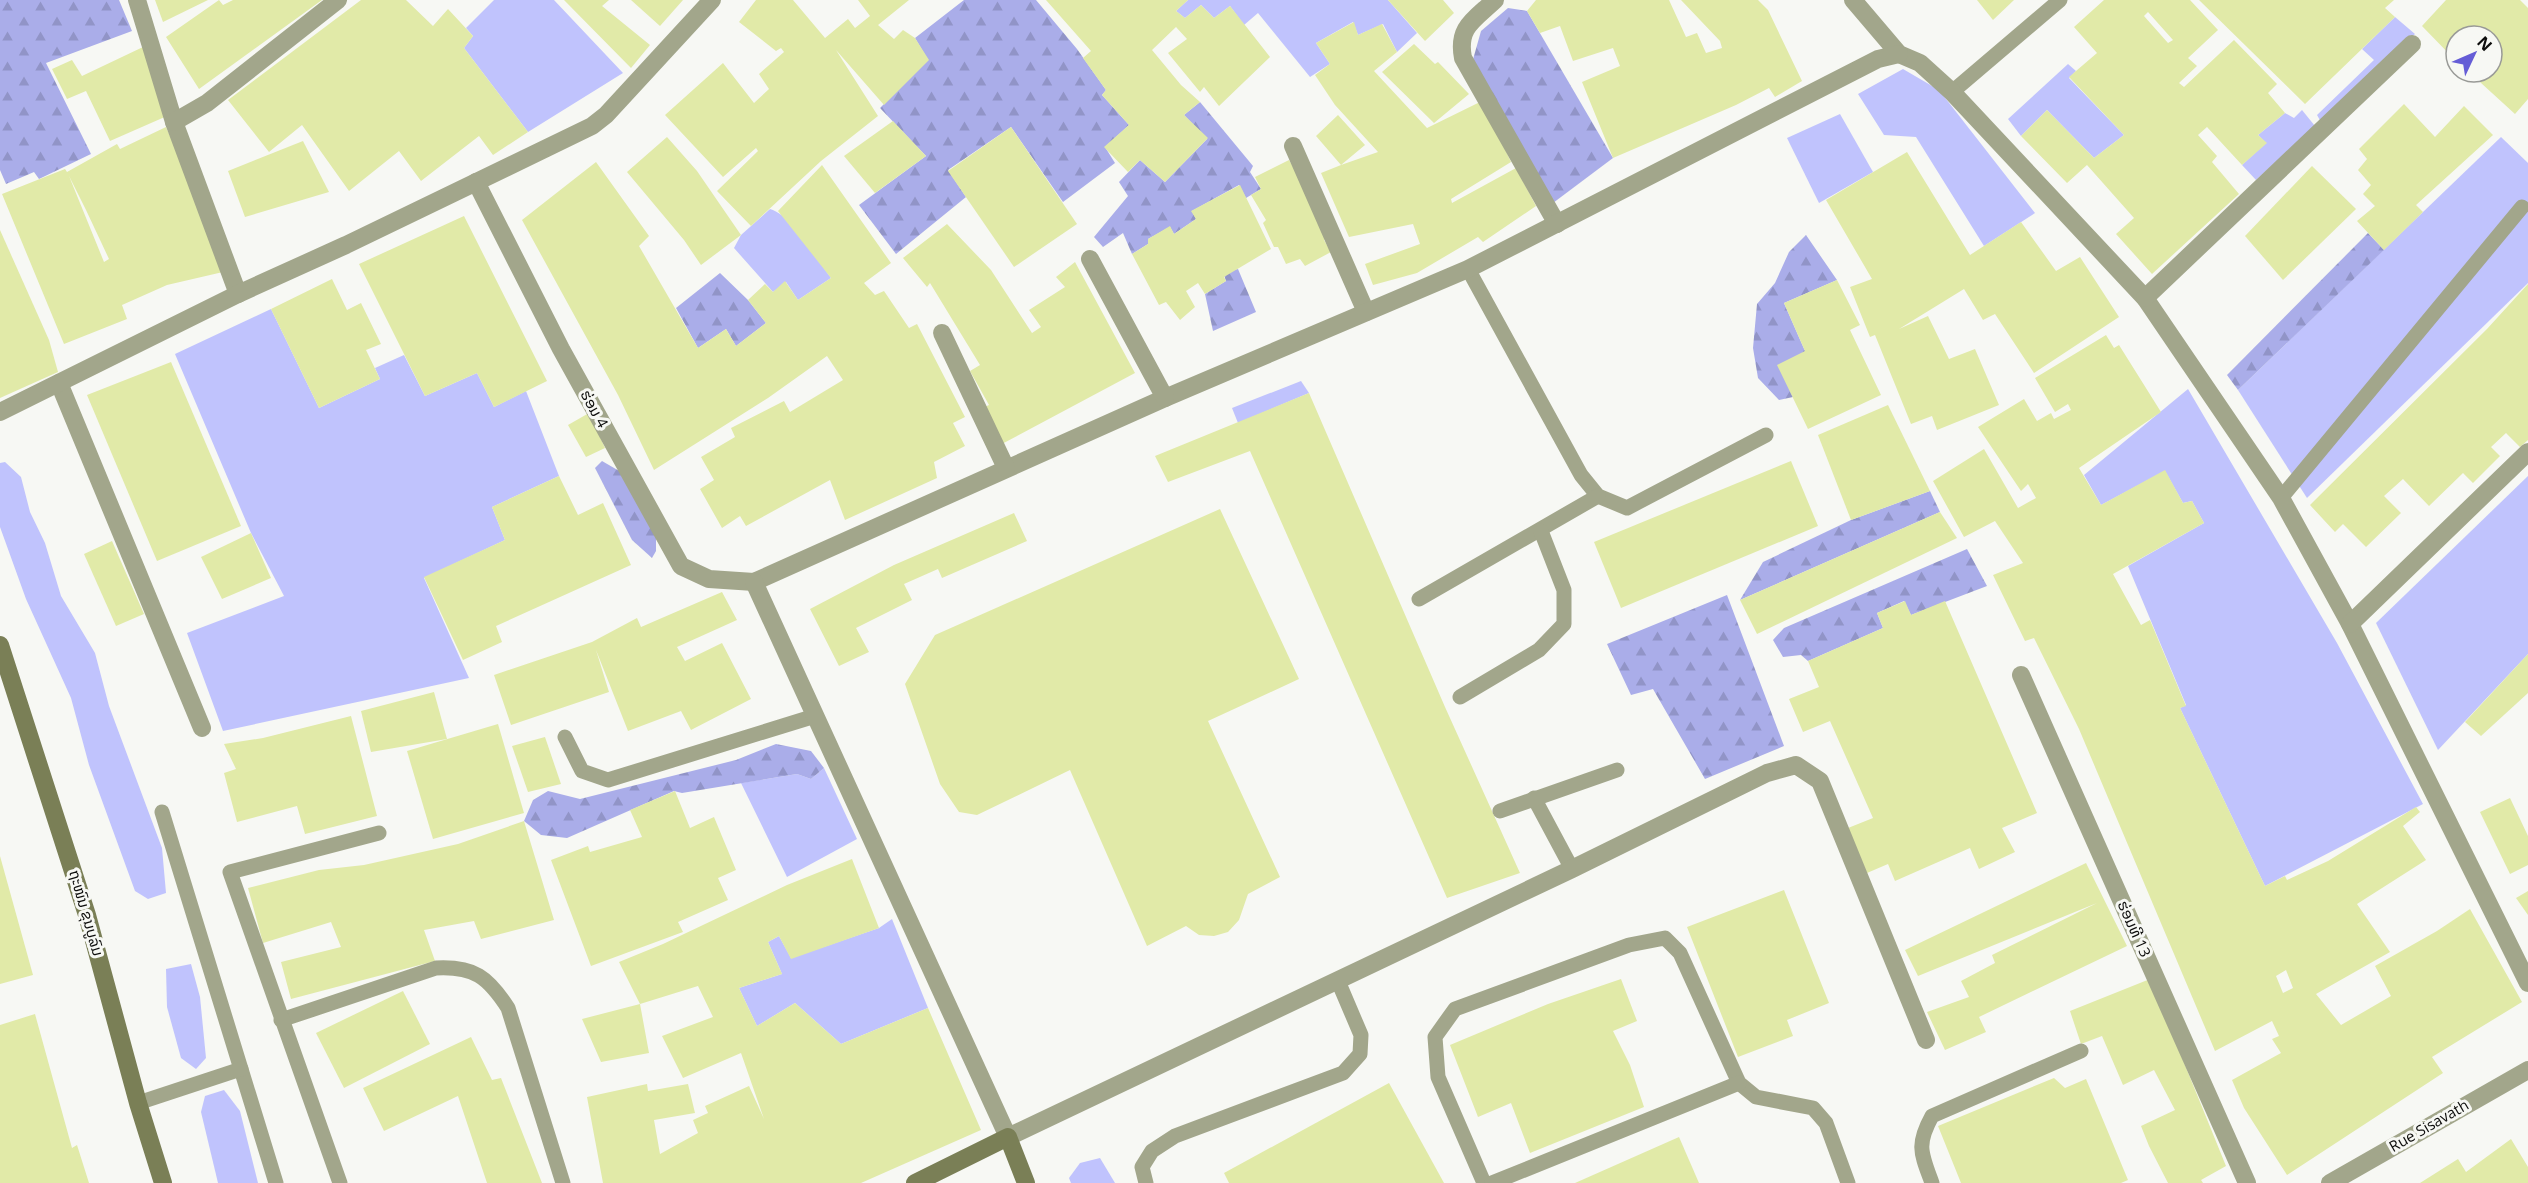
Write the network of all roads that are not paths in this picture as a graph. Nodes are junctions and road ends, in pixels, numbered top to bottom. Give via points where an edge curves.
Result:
1 (137, 0) edge
2 (338, 0) edge
3 (712, 0) edge
4 (1495, 0) edge
5 (1853, 0) edge
6 (2060, 0) edge
7 (2412, 44) dead end
8 (1899, 54) junction
9 (1952, 92) junction
10 (174, 122) junction
11 (1293, 146) dead end
12 (476, 182) junction
13 (2522, 207) dead end
14 (1557, 224) junction
15 (1090, 259) dead end
16 (1468, 269) junction
17 (238, 294) junction
18 (2145, 298) junction
19 (1366, 312) junction
20 (942, 333) dead end
21 (59, 383) junction
22 (1165, 398) junction
23 (0, 412) edge
24 (1766, 435) dead end
25 (2528, 452) edge
26 (1006, 468) junction
27 (1598, 496) junction
28 (2281, 498) junction
29 (1541, 531) junction
30 (754, 582) junction
31 (1419, 599) dead end
32 (2350, 624) junction
33 (2, 655) edge
34 (2021, 675) dead end
35 (1460, 697) dead end
36 (815, 716) junction
37 (202, 728) dead end
38 (565, 737) dead end
39 (1617, 770) dead end
40 (1534, 798) junction
41 (1500, 811) dead end
42 (162, 812) dead end
43 (379, 833) dead end
44 (1572, 869) junction
45 (1338, 981) junction
46 (2528, 983) edge
47 (281, 1020) junction
48 (1926, 1040) dead end
49 (2081, 1051) dead end
50 (241, 1069) junction
51 (2528, 1070) edge
52 (1739, 1083) junction
53 (138, 1103) junction
54 (1008, 1137) junction
55 (163, 1183) edge
56 (276, 1183) edge
57 (340, 1183) edge
58 (562, 1183) edge
59 (915, 1183) edge
60 (1026, 1183) edge
61 (1146, 1183) edge
62 (1484, 1183) edge
63 (1492, 1183) edge
64 (1848, 1183) edge
65 (1932, 1183) edge
66 (2247, 1183) edge
67 (2330, 1183) edge

1 - 10 street
2 - 10 street via 207,103
3 - 12 street via 592,126
4 - 14 street via 1462,31 1463,58
5 - 8 street
6 - 9 lane
7 - 18 street
8 - 9 street via 1920,63
8 - 14 street via 1878,59
9 - 18 street
10 - 17 street
11 - 19 street
12 - 17 street
12 - 30 street, ຮ່ອມ 4 via 561,349 681,566 709,579
13 - 28 lane
14 - 16 street
15 - 22 street
16 - 19 street
16 - 27 lane via 1581,476
17 - 21 street
18 - 28 street
19 - 22 street
20 - 26 street
21 - 23 street
21 - 37 street
22 - 26 street
24 - 27 lane via 1627,508
25 - 32 street
26 - 30 street
27 - 29 lane
28 - 32 street
29 - 31 lane
29 - 35 lane via 1564,590 1564,624 1539,650
30 - 36 street
32 - 46 street
33 - 53 street, ຖະໜົນ ຂຸນບູລົມ via 87,915
34 - 66 street, ຮ່ອມທີ 13
36 - 38 lane via 608,780 582,771
36 - 54 street
39 - 40 lane
40 - 41 lane
40 - 44 lane
42 - 50 lane
43 - 47 lane via 230,872
44 - 45 street
44 - 48 street via 1767,773 1796,765 1820,781
45 - 54 street
45 - 61 lane via 1361,1035 1360,1054 1343,1073 1175,1136 1152,1151 1142,1167
47 - 57 lane
47 - 58 lane via 436,968 460,967 475,973 494,987 508,1008
49 - 65 lane via 1932,1116 1921,1137 1921,1154
50 - 53 lane
50 - 56 lane
51 - 67 street, Rue Sisavath
52 - 62 lane via 1680,953 1665,939 1629,945 1455,1009 1435,1037 1438,1077
52 - 63 lane
52 - 64 lane via 1756,1096 1813,1108 1826,1123
53 - 55 street, ຖະໜົນ ຂຸນບູລົມ
54 - 59 street
54 - 60 street

